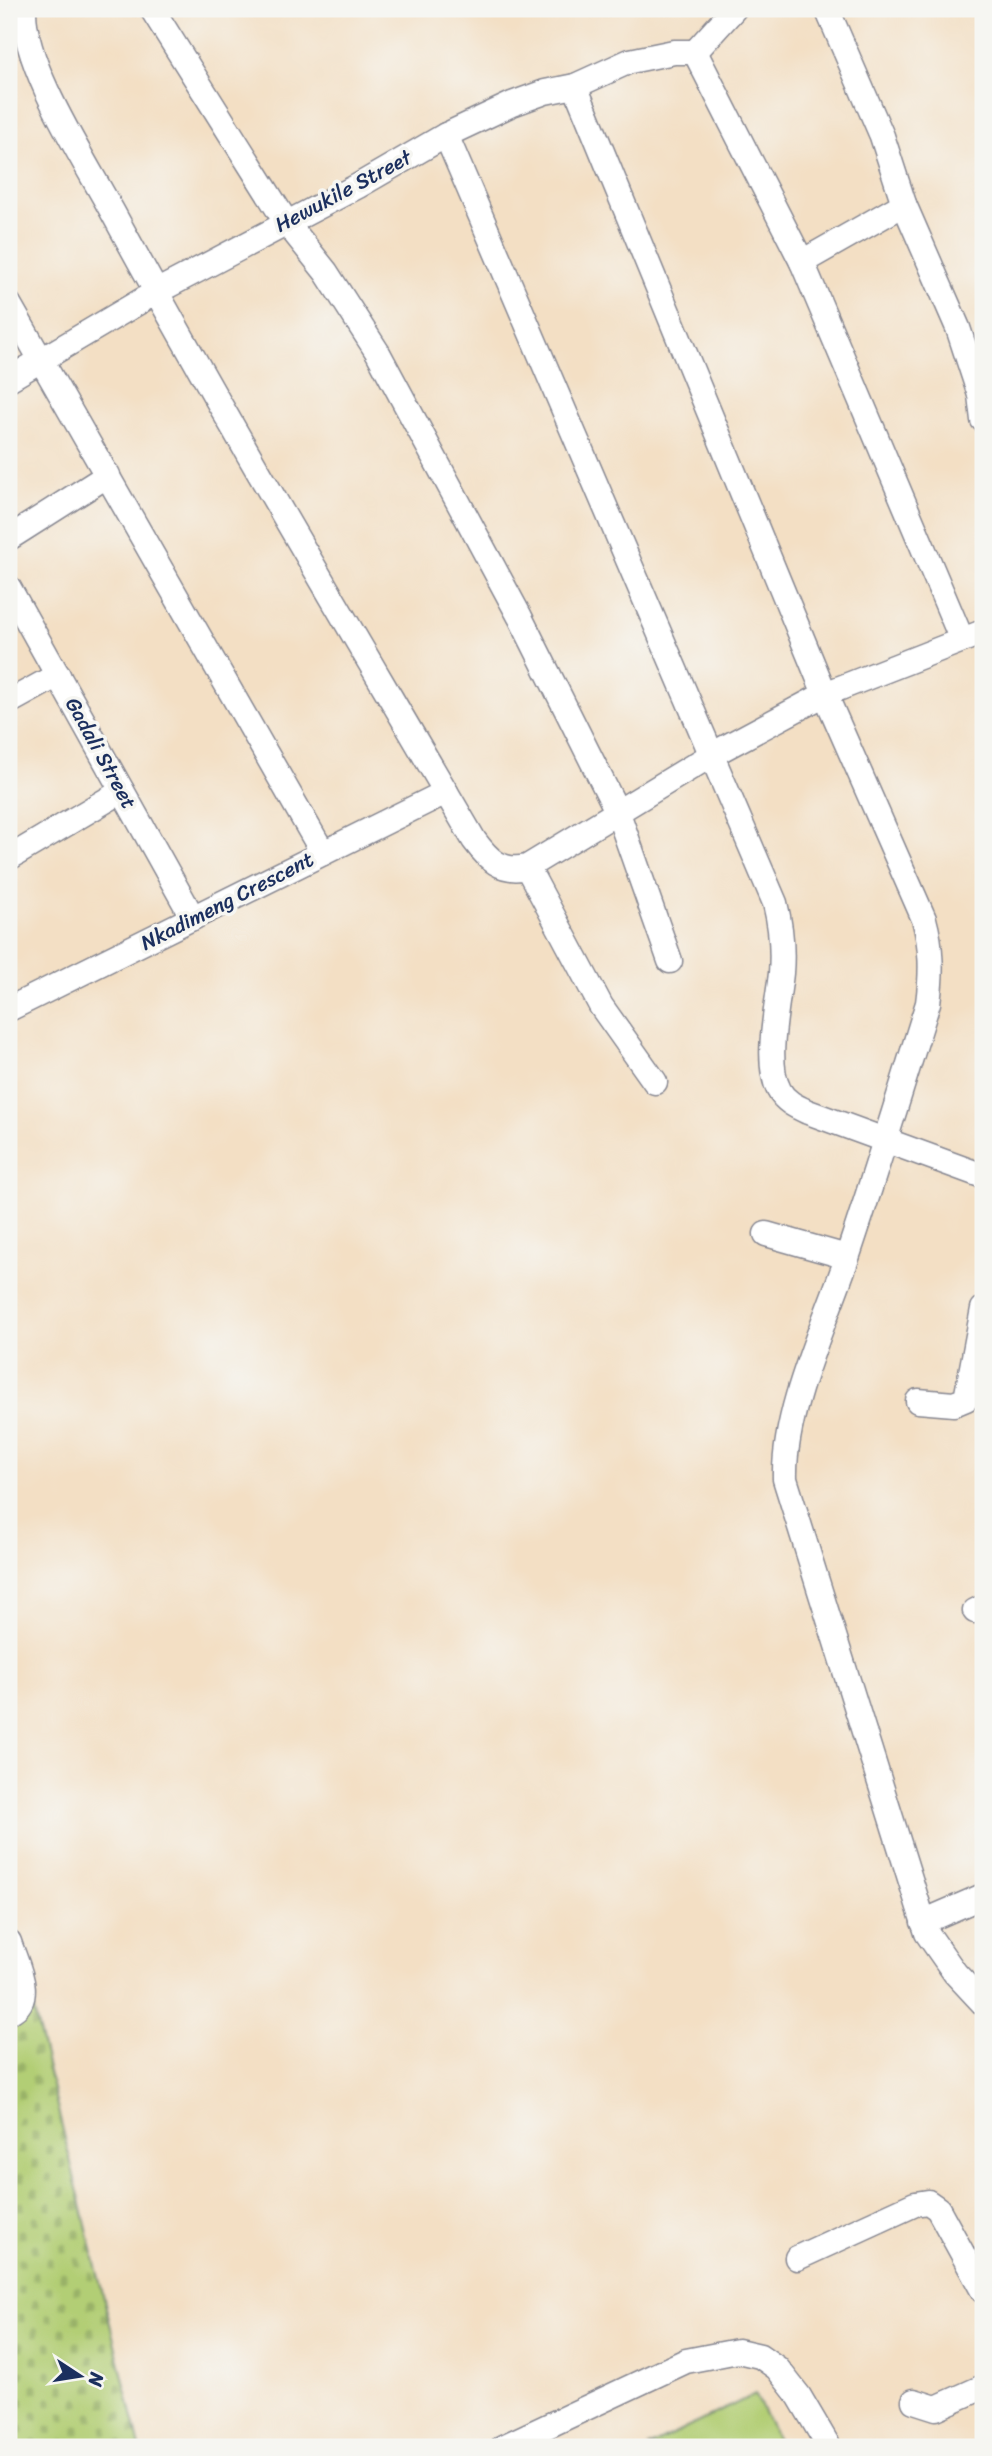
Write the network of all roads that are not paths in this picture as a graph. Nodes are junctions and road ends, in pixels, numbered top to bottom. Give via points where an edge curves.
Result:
1 (24, 9) edge
2 (152, 9) edge
3 (734, 9) edge
4 (827, 9) edge
5 (695, 52) junction
6 (575, 86) junction
7 (446, 135) junction
8 (904, 204) junction
9 (286, 222) junction
10 (803, 262) junction
11 (156, 292) junction
12 (9, 304) edge
13 (40, 360) junction
14 (9, 379) edge
15 (983, 420) edge
16 (108, 475) junction
17 (9, 538) edge
18 (9, 588) edge
19 (973, 636) edge
20 (58, 675) junction
21 (825, 694) junction
22 (9, 702) edge
23 (713, 754) junction
24 (122, 791) junction
25 (446, 792) junction
26 (618, 813) junction
27 (323, 853) junction
28 (9, 858) edge
29 (527, 867) junction
30 (193, 918) junction
31 (670, 961) dead end
32 (9, 1009) edge
33 (655, 1082) dead end
34 (885, 1142) junction
35 (983, 1176) edge
36 (766, 1234) dead end
37 (847, 1257) junction
38 (983, 1309) edge
39 (918, 1401) dead end
40 (983, 1896) edge
41 (923, 1922) junction
42 (9, 1942) edge
43 (983, 2003) edge
44 (9, 2012) edge
45 (797, 2258) dead end
46 (983, 2291) edge
47 (983, 2387) edge
48 (914, 2401) dead end
49 (503, 2447) edge
50 (829, 2447) edge

1 - 11 street via 30,45 59,113
2 - 9 street
3 - 5 street
4 - 8 street via 882,136
5 - 6 street, Hewukile Street via 630,61
5 - 10 street
6 - 7 street, Hewukile Street via 512,104
6 - 21 street
7 - 9 street, Hewukile Street
7 - 23 street
8 - 10 street
8 - 15 street via 958,328
9 - 11 street, Hewukile Street
9 - 26 street via 326,272 378,353
10 - 19 street
11 - 13 street, Hewukile Street
11 - 25 street
12 - 13 street
13 - 14 street, Hewukile Street
13 - 16 street
16 - 17 street
16 - 27 street
18 - 20 street, Gadali Street
19 - 21 street
20 - 22 street
20 - 24 street, Gadali Street
21 - 23 street
21 - 34 street via 924,919 932,960 928,1003
23 - 26 street
23 - 34 street via 780,924 774,1046 779,1091 793,1106
24 - 28 street
24 - 30 street, Gadali Street
25 - 27 street, Nkadimeng Crescent
25 - 29 street via 485,855 508,869
26 - 29 street
26 - 31 street
27 - 30 street, Nkadimeng Crescent
29 - 33 street via 601,1006
30 - 32 street, Nkadimeng Crescent
34 - 35 street
34 - 37 street
36 - 37 street
37 - 41 street via 794,1409 785,1479
38 - 39 street via 966,1399 954,1404
40 - 41 street
41 - 43 street via 936,1948
42 - 44 street via 23,1994 19,2006
45 - 46 street via 928,2202 938,2209
47 - 48 street via 936,2408
49 - 50 street via 686,2361 738,2351 760,2356 777,2368

